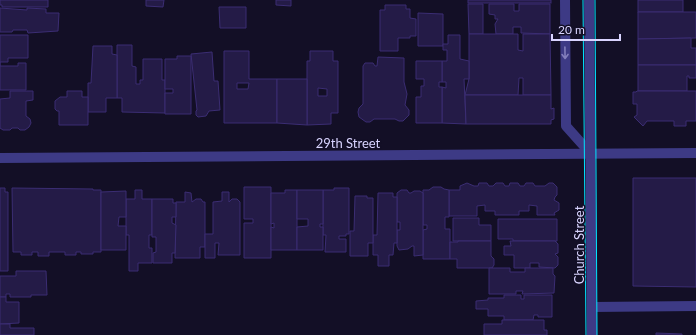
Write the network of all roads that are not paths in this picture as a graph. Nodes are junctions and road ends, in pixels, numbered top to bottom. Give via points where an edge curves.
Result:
1 (564, 0) edge
2 (589, 0) edge
3 (696, 153) edge
4 (591, 154) junction
5 (0, 158) edge
6 (696, 306) edge
7 (592, 307) junction
8 (592, 335) edge

1 -> 4 street via 566,126
2 - 4 street, Church Street
3 - 4 street, 29th Street
4 - 5 street, 29th Street
4 - 7 street, Church Street
6 - 7 street
7 - 8 street, Church Street

